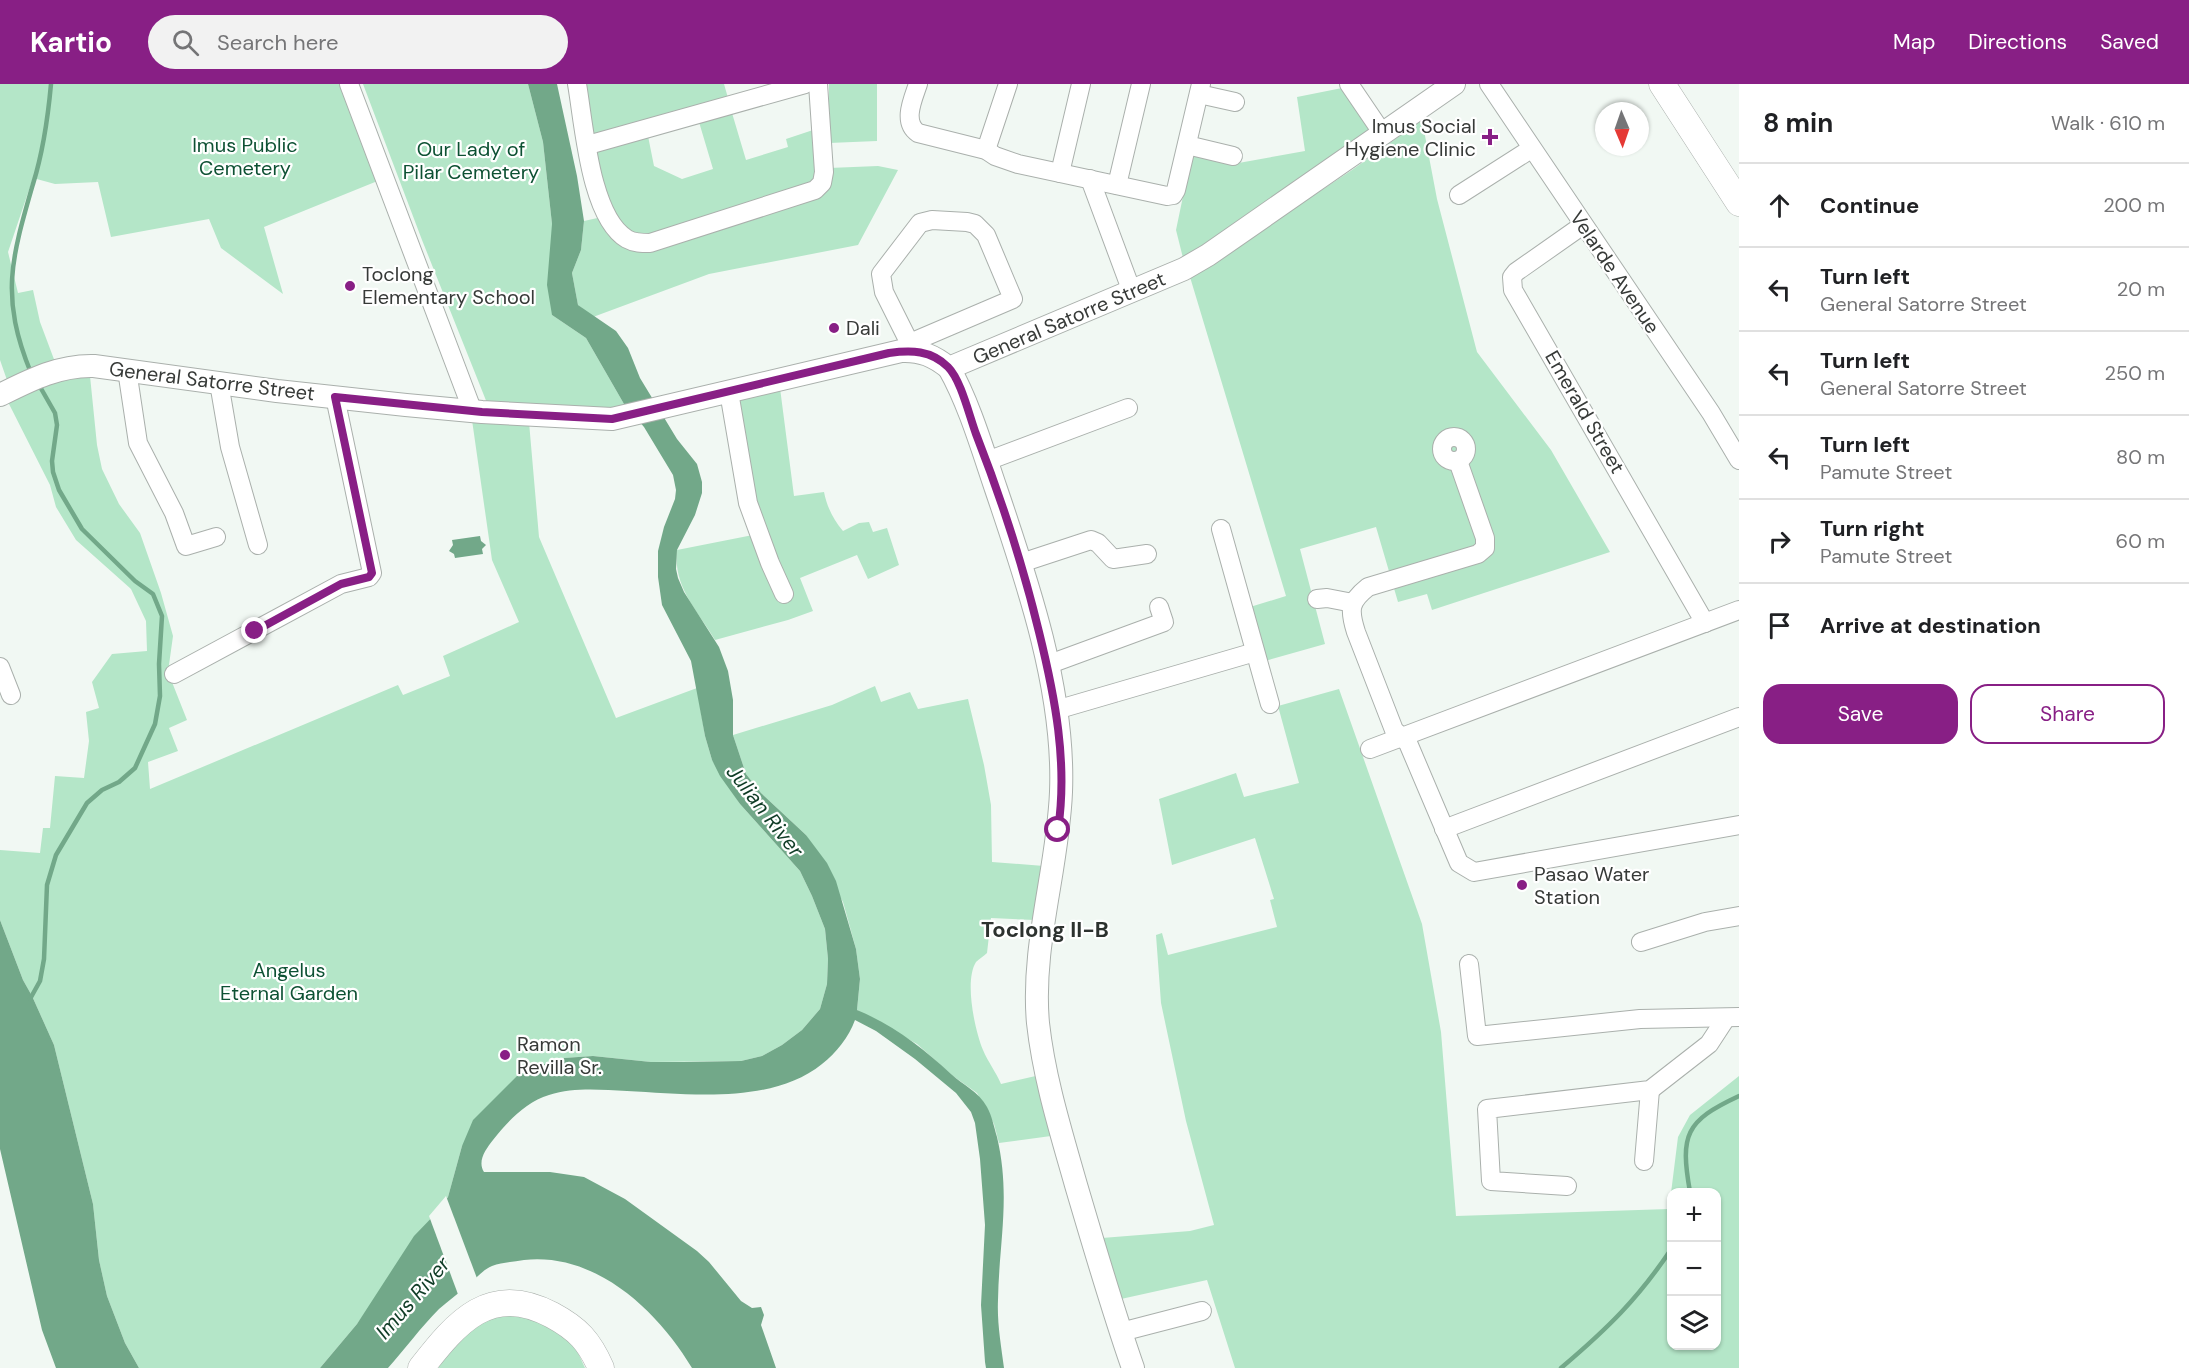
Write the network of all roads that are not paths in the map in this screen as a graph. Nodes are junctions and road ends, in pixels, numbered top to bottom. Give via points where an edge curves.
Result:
1 (349, 84) edge
2 (577, 84) edge
3 (806, 84) edge
4 (818, 84) edge
5 (918, 84) edge
6 (1081, 84) edge
7 (1141, 84) edge
8 (1349, 84) edge
9 (1454, 84) edge
10 (1489, 84) edge
11 (1662, 84) edge
12 (1003, 85) edge
13 (1200, 89) edge
14 (1234, 102) dead end
15 (1383, 134) junction
16 (588, 145) junction
17 (1187, 145) junction
18 (1531, 149) junction
19 (986, 150) junction
20 (1233, 156) dead end
21 (1060, 173) junction
22 (1090, 179) junction
23 (1117, 185) junction
24 (1459, 195) dead end
25 (1739, 204) edge
26 (1583, 225) junction
27 (1132, 292) junction
28 (911, 346) junction
29 (949, 368) junction
30 (127, 370) junction
31 (219, 383) junction
32 (7, 392) edge
33 (729, 392) junction
34 (335, 397) junction
35 (1128, 408) dead end
36 (473, 412) junction
37 (1739, 460) edge
38 (987, 461) junction
39 (1458, 461) dead end
40 (1221, 529) dead end
41 (216, 537) dead end
42 (258, 545) dead end
43 (1147, 555) dead end
44 (1021, 562) junction
45 (784, 594) dead end
46 (1317, 599) dead end
47 (1353, 603) junction
48 (1159, 607) dead end
49 (1739, 610) edge
50 (1705, 623) junction
51 (1255, 652) junction
52 (1047, 665) junction
53 (0, 667) edge
54 (174, 674) dead end
55 (11, 695) dead end
56 (1270, 704) dead end
57 (1056, 710) junction
58 (1739, 717) edge
59 (1400, 737) junction
60 (1370, 749) dead end
61 (1739, 825) edge
62 (1444, 829) junction
63 (1739, 916) edge
64 (1641, 942) dead end
65 (1469, 964) dead end
66 (1732, 1017) edge
67 (1650, 1090) junction
68 (1644, 1161) dead end
69 (1568, 1186) dead end
70 (1202, 1311) dead end
71 (1121, 1332) junction
72 (421, 1368) edge
73 (601, 1368) edge
74 (1133, 1368) edge

1 - 36 street
2 - 16 street
3 - 16 street
4 - 16 street via 824,172 822,183 815,190 662,240 638,243 617,229 598,197
5 - 19 street via 909,119 913,130
6 - 21 street
7 - 23 street
8 - 15 street
9 - 15 street, General Satorre Street
10 - 18 street, Velarde Avenue
11 - 25 main road
12 - 19 street
13 - 14 street
13 - 17 street
15 - 27 street, General Satorre Street via 1208,255
17 - 20 street
17 - 23 street via 1173,195
18 - 24 street
18 - 26 street, Velarde Avenue
19 - 21 street via 1018,164
21 - 22 street
22 - 23 street
22 - 27 street
26 - 37 street, Velarde Avenue
26 - 50 street, Emerald Street via 1516,272 1512,277 1514,290
27 - 29 street, General Satorre Street
28 - 28 street via 884,292 881,274 920,223 932,220 975,224 990,242 1013,299
28 - 29 street, General Satorre Street
28 - 33 street, General Satorre Street
29 - 38 street
30 - 31 street, General Satorre Street
30 - 32 street, General Satorre Street via 66,367
30 - 41 street via 138,443 174,513 186,546
31 - 34 street, General Satorre Street
31 - 42 street via 232,454
33 - 36 street, General Satorre Street via 604,419
33 - 45 street via 748,503
34 - 36 street, General Satorre Street
34 - 54 street via 372,573 341,584
35 - 38 street
38 - 44 street
39 - 47 street via 1485,548 1478,554 1368,587
40 - 51 street
43 - 44 street via 1113,559 1091,540
44 - 52 street
46 - 47 street
47 - 59 street via 1352,620
48 - 52 street via 1164,622
49 - 50 street
50 - 59 street
51 - 56 street
51 - 57 street
52 - 57 street
53 - 55 street
57 - 71 street via 1061,793 1041,947 1038,1022 1058,1122
58 - 62 street
59 - 60 street
59 - 62 street via 1408,743
61 - 62 street via 1474,872 1459,863
63 - 64 street
65 - 66 street via 1477,1036 1640,1018
66 - 67 street via 1709,1044
67 - 68 street
67 - 69 street via 1487,1109 1491,1181
70 - 71 street
71 - 74 street
72 - 73 main road via 447,1334 465,1319 485,1307 510,1303 540,1309 564,1321 586,1340

